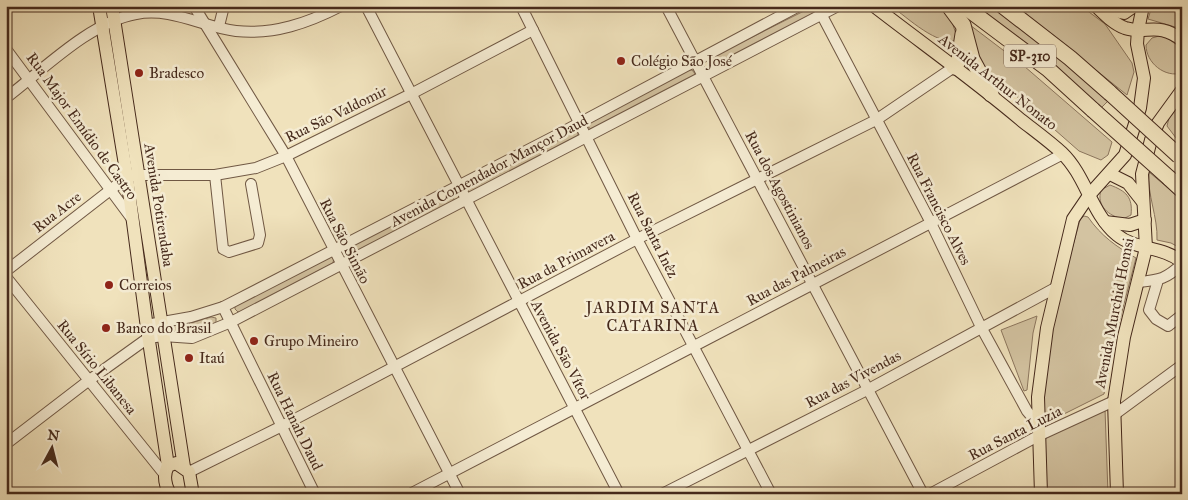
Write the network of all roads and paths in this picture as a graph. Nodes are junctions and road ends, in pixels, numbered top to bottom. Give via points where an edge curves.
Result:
1 (100, 6) edge
2 (112, 6) edge
3 (194, 6) edge
4 (224, 6) edge
5 (341, 6) edge
6 (366, 6) edge
7 (521, 6) edge
8 (666, 6) edge
9 (799, 6) edge
10 (838, 6) edge
11 (874, 6) edge
12 (949, 6) edge
13 (964, 6) edge
14 (1003, 6) edge
15 (1096, 6) edge
16 (1134, 6) edge
17 (1143, 6) edge
18 (819, 11) edge
19 (115, 20) junction
20 (204, 22) junction
21 (102, 25) junction
22 (963, 25) junction
23 (219, 26) junction
24 (533, 30) junction
25 (1138, 30) junction
26 (1182, 40) edge
27 (6, 49) edge
28 (695, 61) junction
29 (954, 67) junction
30 (703, 76) junction
31 (30, 80) junction
32 (1182, 90) edge
33 (411, 94) junction
34 (991, 94) junction
35 (6, 98) edge
36 (876, 120) junction
37 (580, 122) junction
38 (587, 136) junction
39 (1063, 154) junction
40 (286, 156) junction
41 (1180, 157) edge
42 (1110, 174) junction
43 (215, 175) junction
44 (133, 176) junction
45 (757, 179) junction
46 (251, 184) dead end
47 (458, 184) junction
48 (110, 190) junction
49 (1182, 190) edge
50 (1090, 194) junction
51 (466, 200) junction
52 (1143, 202) junction
53 (133, 220) junction
54 (1145, 220) junction
55 (930, 221) junction
56 (1106, 222) junction
57 (637, 239) junction
58 (1146, 248) junction
59 (334, 250) junction
60 (1182, 263) edge
61 (342, 266) junction
62 (6, 271) edge
63 (6, 277) edge
64 (1158, 280) junction
65 (1139, 282) junction
66 (813, 285) junction
67 (1057, 287) junction
68 (519, 302) junction
69 (223, 307) junction
70 (1182, 315) edge
71 (231, 322) junction
72 (161, 323) junction
73 (146, 325) junction
74 (981, 327) junction
75 (163, 336) junction
76 (148, 338) junction
77 (693, 347) junction
78 (1182, 365) edge
79 (392, 367) junction
80 (88, 381) junction
81 (867, 390) junction
82 (1114, 401) junction
83 (575, 408) junction
84 (1114, 415) junction
85 (280, 427) junction
86 (1038, 430) junction
87 (6, 444) edge
88 (749, 452) junction
89 (186, 469) junction
90 (167, 471) junction
91 (449, 473) junction
92 (1182, 489) edge
93 (1117, 493) edge
94 (170, 494) edge
95 (190, 494) edge
96 (315, 494) edge
97 (410, 494) edge
98 (460, 494) edge
99 (619, 494) edge
100 (662, 494) edge
101 (771, 494) edge
102 (923, 494) edge
103 (930, 494) edge
104 (1041, 494) edge
105 (1176, 494) edge

1 - 21 main road, Avenida Potirendaba
2 - 19 main road, Avenida Potirendaba
3 - 20 street, Rua São Simão
4 - 23 street
5 - 23 street via 289,28 235,31
6 - 33 street, Avenida São Vítor
7 - 24 street, Rua Santa Inêz
8 - 28 street, Rua dos Agostinianos
9 - 28 street, Avenida Comendador Mançor Daud
10 - 18 street, Avenida Comendador Mançor Daud
11 - 29 main road, Avenida Arthur Nonato
12 - 22 highway
13 - 49 highway, SP-310, bridge via 1048,70
14 - 41 highway, SP-310, bridge via 1070,58
15 - 16 main road via 1124,13
15 - 25 main road via 1124,28
17 - 25 main road
18 - 30 street, Avenida Comendador Mançor Daud
18 - 36 street, Rua Francisco Alves
19 - 20 street via 143,13 168,14
19 - 21 street
19 - 44 main road, Avenida Potirendaba
20 - 23 street
20 - 40 street, Rua São Simão
21 - 31 street
21 - 44 main road, Avenida Potirendaba
22 - 29 highway via 963,45
22 - 34 highway via 972,59
24 - 33 street, Rua São Valdomir
24 - 37 street, Rua Santa Inêz
25 - 26 main road via 1156,29
25 - 42 main road via 1137,44 1144,78 1142,98 1125,155
27 - 31 street, Rua Major Emídio de Castro
28 - 30 street, Rua dos Agostinianos
28 - 37 street, Avenida Comendador Mançor Daud
29 - 34 main road, Avenida Arthur Nonato
29 - 36 street, Rua da Primavera
30 - 38 street, Avenida Comendador Mançor Daud
30 - 45 street, Rua dos Agostinianos
31 - 35 street
31 - 48 street, Rua Major Emídio de Castro
32 - 52 main road, Avenida Murchid Homsi via 1165,110 1151,140 1142,174
33 - 40 street, Rua São Valdomir
33 - 47 street, Avenida São Vítor
34 - 39 main road, Avenida Arthur Nonato
36 - 45 street, Rua da Primavera
36 - 55 street, Rua Francisco Alves
37 - 38 street, Rua Santa Inêz
37 - 47 street, Avenida Comendador Mançor Daud
38 - 51 street, Avenida Comendador Mançor Daud
38 - 57 street, Rua Santa Inêz
39 - 50 main road, Avenida Arthur Nonato
39 - 55 street, Rua das Palmeiras
40 - 43 street, Rua São Valdomir via 256,168
40 - 59 street, Rua São Simão
42 - 50 main road
42 - 52 main road via 1128,183
43 - 44 street, Rua São Valdomir
43 - 46 street via 223,248 229,252 258,243 260,235
44 - 48 street, Rua Acre
44 - 53 main road, Avenida Potirendaba
44 - 72 main road, Avenida Potirendaba
45 - 57 street, Rua da Primavera
45 - 66 street, Rua dos Agostinianos
47 - 51 street, Avenida São Vítor
47 - 59 street, Avenida Comendador Mançor Daud
48 - 53 street, Rua Major Emídio de Castro
48 - 62 street, Rua Acre
50 - 56 main road
50 - 67 main road via 1073,219
51 - 61 street, Avenida Comendador Mançor Daud
51 - 68 street, Avenida São Vítor
52 - 54 main road, Avenida Murchid Homsi
53 - 73 main road, Avenida Potirendaba
54 - 56 main road via 1130,225
54 - 58 main road, Avenida Murchid Homsi
55 - 66 street, Rua das Palmeiras
55 - 74 street, Rua Francisco Alves
56 - 58 main road via 1127,242
57 - 68 street, Rua da Primavera
57 - 77 street, Rua Santa Inêz
58 - 60 main road via 1163,252
58 - 65 main road, Avenida Murchid Homsi
59 - 61 street, Rua São Simão
59 - 69 street, Avenida Comendador Mançor Daud
60 - 64 street via 1169,276
61 - 71 street, Avenida Comendador Mançor Daud
61 - 79 street, Rua São Simão
63 - 80 street, Rua Sírio Libanesa
64 - 65 street
64 - 70 street via 1149,310 1168,326
65 - 82 main road, Avenida Murchid Homsi via 1124,337
66 - 77 street, Rua das Palmeiras
66 - 81 street, Rua dos Agostinianos
67 - 74 street, Rua das Vivendas
67 - 86 main road via 1043,355
68 - 79 street, Rua da Primavera
68 - 83 street, Avenida São Vítor
69 - 71 street, Rua Hanah Daud
69 - 72 street, Avenida Comendador Mançor Daud via 206,314
71 - 75 street, Avenida Comendador Mançor Daud via 192,338
71 - 85 street, Rua Hanah Daud
72 - 73 street, Avenida Comendador Mançor Daud
72 - 75 main road, Avenida Potirendaba
73 - 76 main road, Avenida Potirendaba
74 - 81 street, Rua das Vivendas
74 - 86 street, Rua Francisco Alves
75 - 76 street, Avenida Comendador Mançor Daud
75 - 89 main road, Avenida Potirendaba
76 - 80 street
76 - 90 main road, Avenida Potirendaba
77 - 83 street, Rua das Palmeiras
77 - 88 street, Rua Santa Inêz
78 - 84 street
79 - 85 street, Rua da Primavera
79 - 91 street, Rua São Simão
80 - 87 street
80 - 90 street, Rua Sírio Libanesa
81 - 88 street, Rua das Vivendas
81 - 102 street, Rua dos Agostinianos
82 - 84 main road, Avenida Murchid Homsi
82 - 86 street, Rua Santa Luzia
83 - 91 street, Rua das Palmeiras
83 - 99 street, Avenida São Vítor
84 - 93 main road, Avenida Murchid Homsi
85 - 89 street, Rua da Primavera
85 - 96 street, Rua Hanah Daud
86 - 103 street, Rua Santa Luzia
86 - 104 main road
88 - 100 street, Rua das Vivendas
88 - 101 street, Rua Santa Inêz
89 - 90 main road via 176,463
89 - 95 main road, Avenida Potirendaba via 192,489
90 - 94 main road, Avenida Potirendaba via 166,485
91 - 97 street, Rua das Palmeiras
91 - 98 street, Rua São Simão
92 - 105 street

